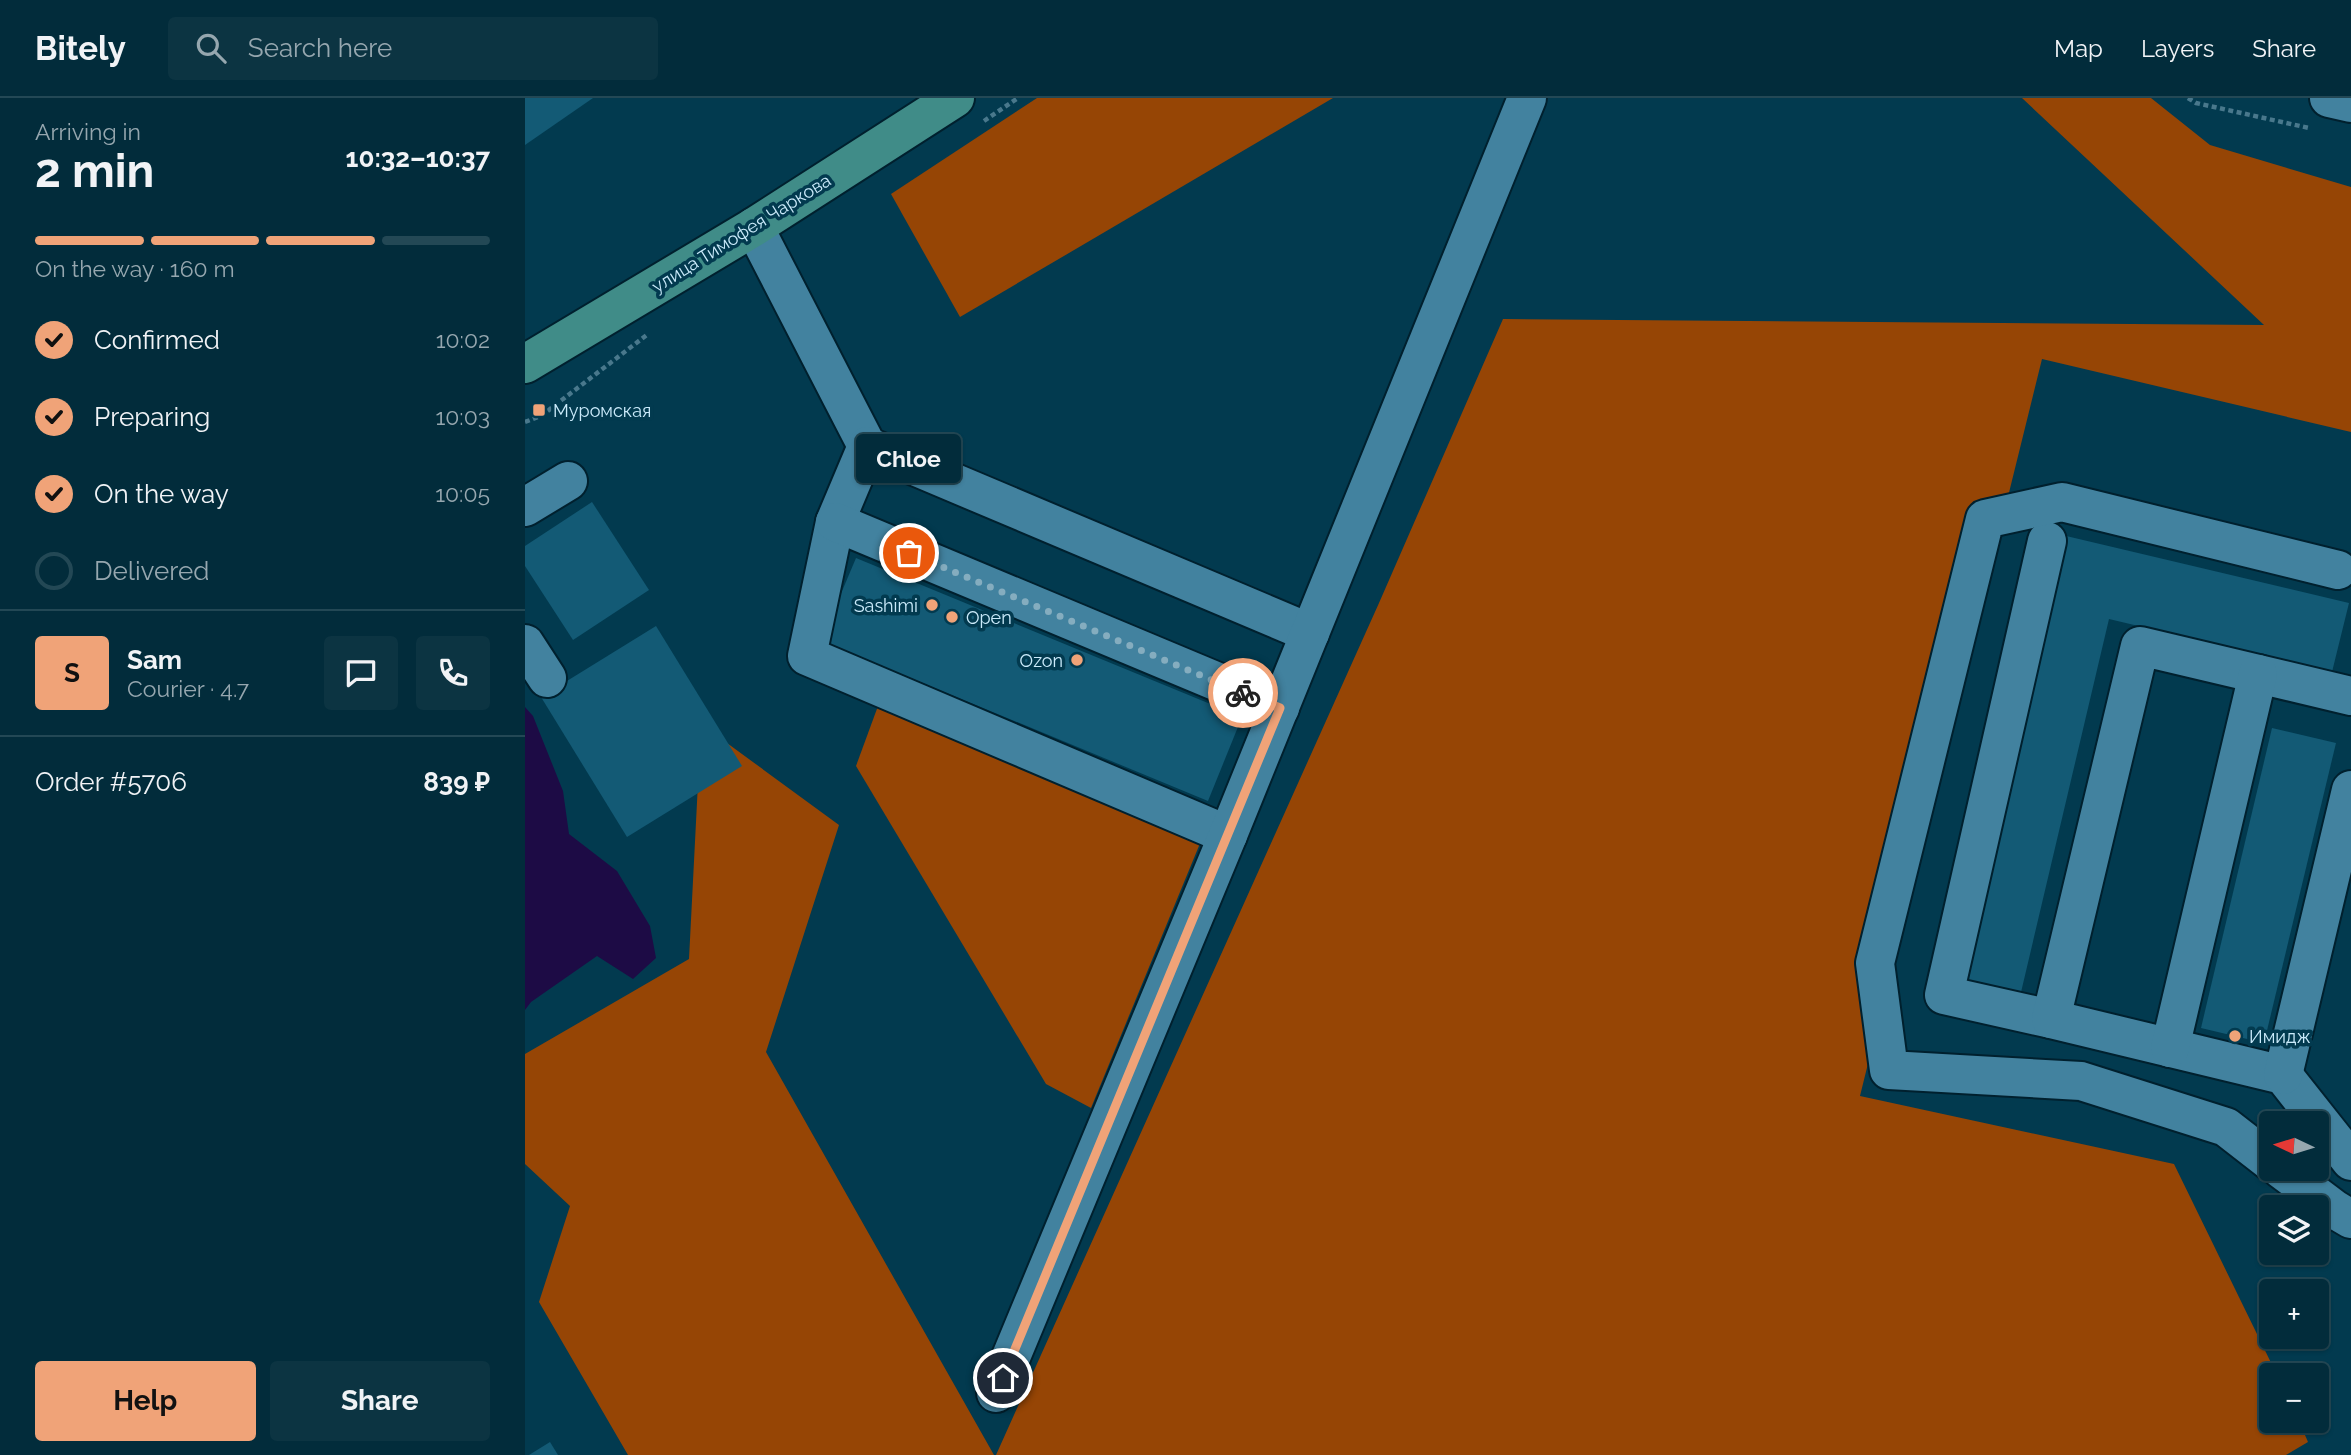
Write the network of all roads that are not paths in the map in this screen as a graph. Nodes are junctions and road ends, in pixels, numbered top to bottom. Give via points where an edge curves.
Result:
1 (955, 98) edge
2 (1527, 98) edge
3 (2351, 103) edge
4 (2321, 113) edge
5 (754, 227) junction
6 (525, 364) edge
7 (867, 446) junction
8 (568, 481) dead end
9 (525, 507) edge
10 (835, 522) junction
11 (2047, 541) dead end
12 (2338, 570) dead end
13 (1310, 633) junction
14 (525, 644) edge
15 (2258, 674) junction
16 (547, 678) dead end
17 (2351, 696) edge
18 (1280, 708) junction
19 (2351, 790) edge
20 (1228, 835) junction
21 (2051, 1019) junction
22 (2170, 1048) junction
23 (2283, 1075) junction
24 (2259, 1153) edge
25 (2351, 1161) edge
26 (2297, 1181) edge
27 (2351, 1219) edge
28 (996, 1393) dead end

1 - 5 main road, улица Тимофея Чаркова
2 - 13 street
3 - 4 street
5 - 6 main road, улица Тимофея Чаркова
5 - 7 street
7 - 10 street
7 - 13 street
8 - 9 street
10 - 18 street
10 - 20 street via 807,656
11 - 21 street via 1944,995
12 - 24 street via 2062,502 1985,519 1875,963 1889,1070 2081,1081 2226,1128
13 - 18 street
14 - 16 street
15 - 17 street
15 - 21 street via 2140,646
15 - 22 street
18 - 20 street
19 - 23 street
20 - 28 street
21 - 22 street
22 - 23 street
23 - 25 street
26 - 27 street

